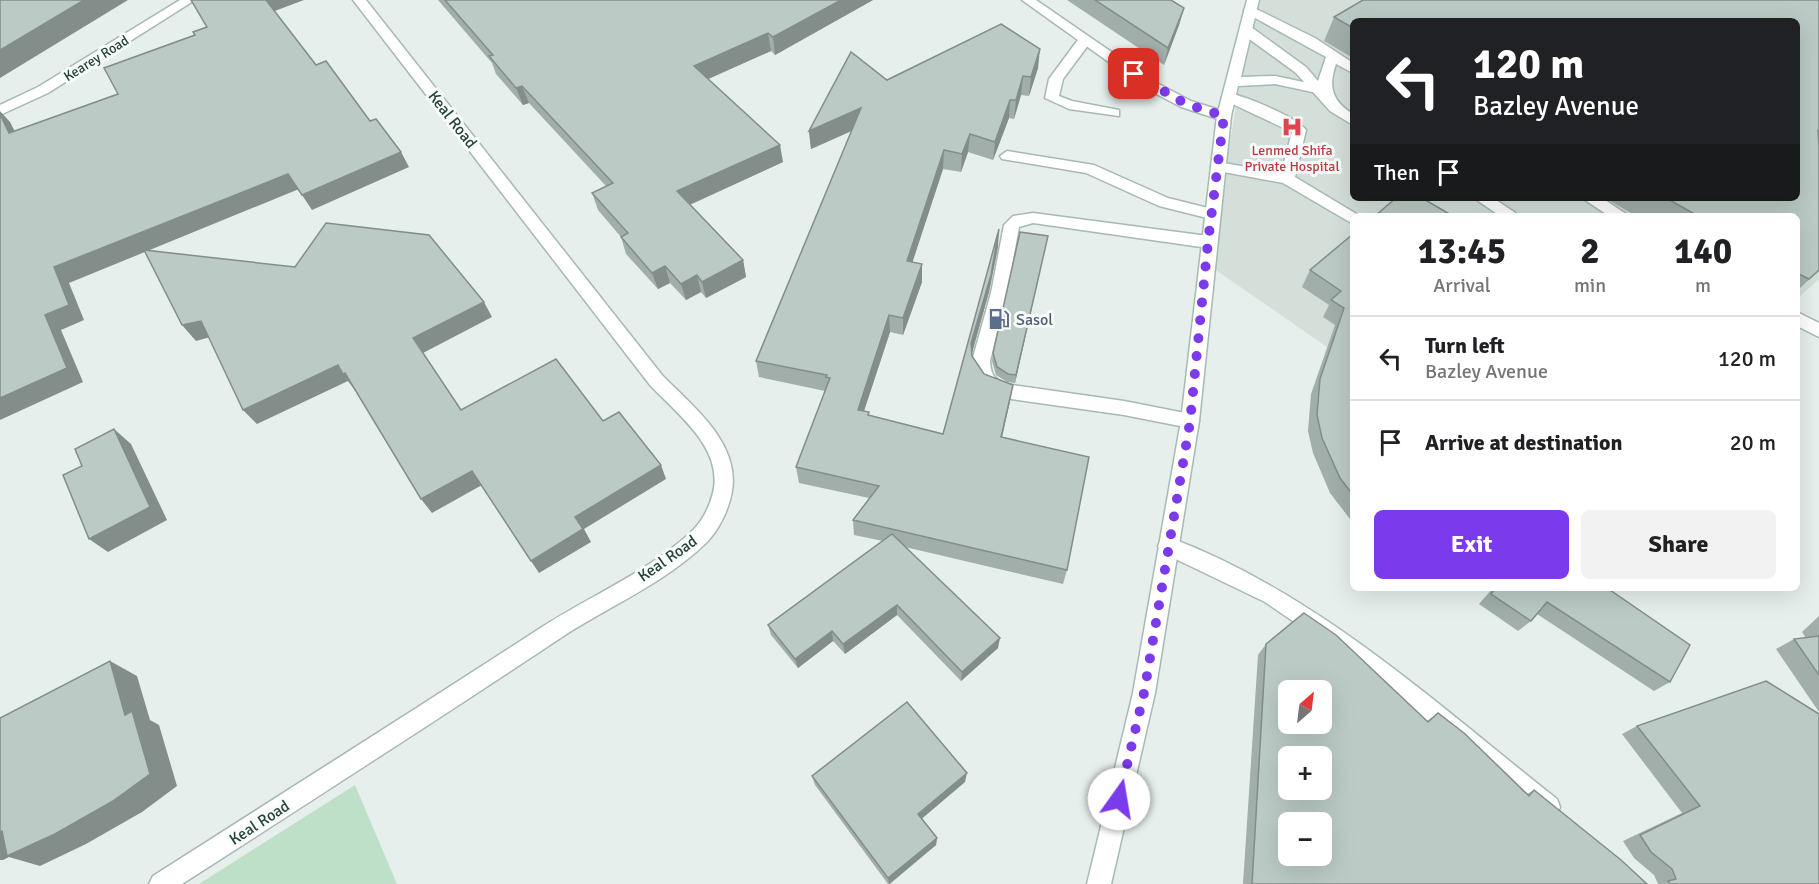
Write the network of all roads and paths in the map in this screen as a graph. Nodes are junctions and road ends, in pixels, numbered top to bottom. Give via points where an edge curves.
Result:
1 (189, 0) edge
2 (359, 0) edge
3 (1028, 0) edge
4 (1251, 5) edge
5 (1246, 30) junction
6 (1085, 40) junction
7 (1332, 58) junction
8 (1350, 67) edge
9 (1231, 90) junction
10 (1321, 93) junction
11 (0, 111) edge
12 (1114, 113) dead end
13 (1224, 116) junction
14 (1350, 118) edge
15 (1007, 156) dead end
16 (1218, 166) junction
17 (1287, 179) junction
18 (1487, 201) edge
19 (1595, 201) edge
20 (1507, 213) edge
21 (1616, 213) edge
22 (1211, 214) junction
23 (1350, 217) edge
24 (1208, 242) junction
25 (1800, 320) edge
26 (1819, 331) edge
27 (1190, 422) junction
28 (1168, 546) junction
29 (1562, 818) edge
30 (161, 884) edge
31 (1099, 884) edge

1 - 11 street, Kearey Road via 43,90
2 - 30 street, Keal Road via 656,380 713,444 725,470 723,491 715,515 699,537 673,558
3 - 6 street
4 - 5 street
4 - 7 street
5 - 9 street
5 - 10 street via 1301,70
6 - 12 street via 1056,79 1052,98
6 - 13 street via 1169,96
7 - 8 street
7 - 10 street
9 - 10 street via 1254,77
9 - 13 street
9 - 17 street via 1297,126
10 - 14 street
13 - 16 street
15 - 22 street via 1089,169 1164,202
16 - 17 street
16 - 22 street
17 - 23 street
18 - 20 street
19 - 21 street
22 - 24 street
24 - 27 street
24 - 27 street via 1033,218 1018,220 1012,225 981,361 989,384 1004,391
25 - 26 street
27 - 28 street
28 - 29 street via 1272,596 1316,625 1454,729
28 - 31 street via 1144,693

